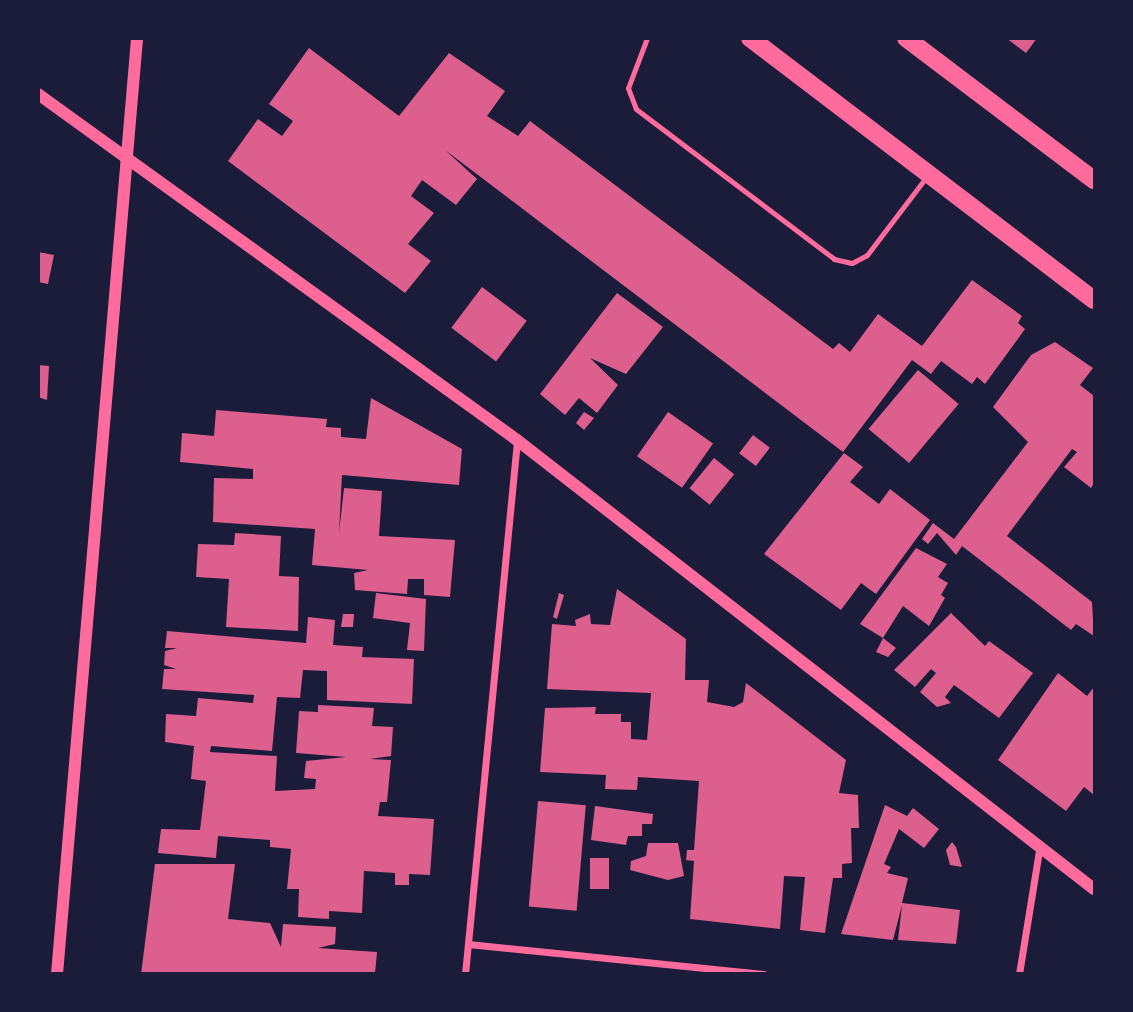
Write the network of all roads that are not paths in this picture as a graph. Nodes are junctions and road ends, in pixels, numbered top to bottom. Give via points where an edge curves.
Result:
1 (137, 38) edge
2 (647, 38) edge
3 (750, 38) edge
4 (906, 38) edge
5 (38, 94) edge
6 (127, 158) junction
7 (1092, 173) edge
8 (927, 176) junction
9 (1094, 300) edge
10 (517, 440) junction
11 (1039, 851) junction
12 (1094, 889) edge
13 (468, 944) junction
14 (57, 974) edge
15 (465, 974) edge
16 (764, 974) edge
17 (1019, 974) edge

1 - 6 street
2 - 8 lane via 628,88 636,109 834,259 852,263 867,255
3 - 8 main road
4 - 7 main road
5 - 6 street
6 - 10 street
6 - 14 street
8 - 9 main road
10 - 11 street
10 - 13 street
11 - 12 street
11 - 17 street
13 - 15 street
13 - 16 street

